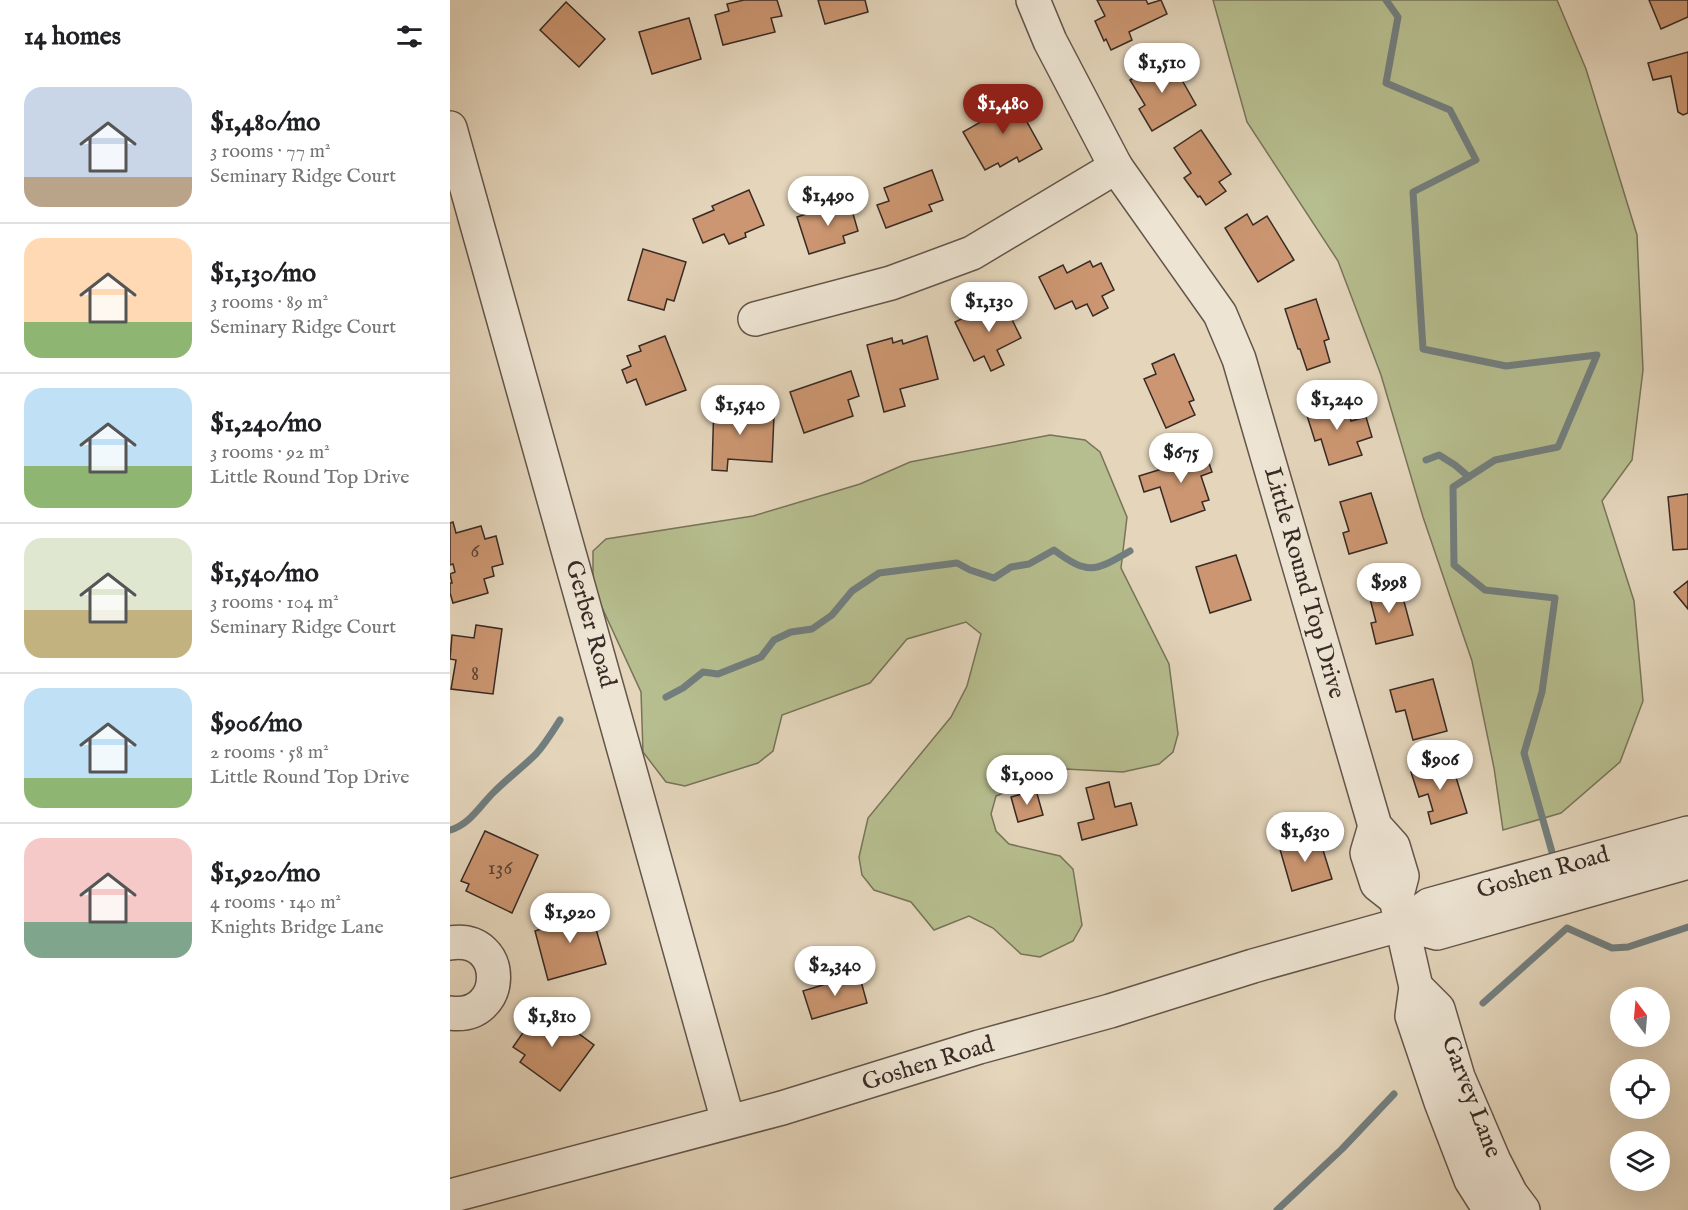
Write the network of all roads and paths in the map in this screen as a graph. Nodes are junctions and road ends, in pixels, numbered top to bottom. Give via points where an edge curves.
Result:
1 (1033, 0) edge
2 (450, 128) edge
3 (1116, 167) junction
4 (755, 319) dead end
5 (1688, 833) edge
6 (1688, 862) edge
7 (1400, 912) junction
8 (450, 943) edge
9 (1416, 987) junction
10 (450, 1012) edge
11 (728, 1121) junction
12 (463, 1199) edge
13 (1490, 1210) edge
14 (1523, 1210) edge

1 - 3 street, Little Round Top Drive via 1050,41
2 - 11 street, Gerber Road
3 - 4 street via 972,253 891,283
3 - 7 street, Little Round Top Drive via 1220,314 1239,359 1375,826 1367,853 1377,884
5 - 7 street, Goshen Road
6 - 7 street, Goshen Road via 1437,933
7 - 9 street, Garvey Lane
7 - 11 street, Goshen Road via 1253,966 1099,1015
8 - 10 street via 462,941 483,951 494,976 491,992 478,1008
9 - 13 street, Garvey Lane via 1412,1016 1419,1040 1472,1180
9 - 14 street, Garvey Lane via 1438,1009 1458,1077 1494,1161
11 - 12 street, Goshen Road

